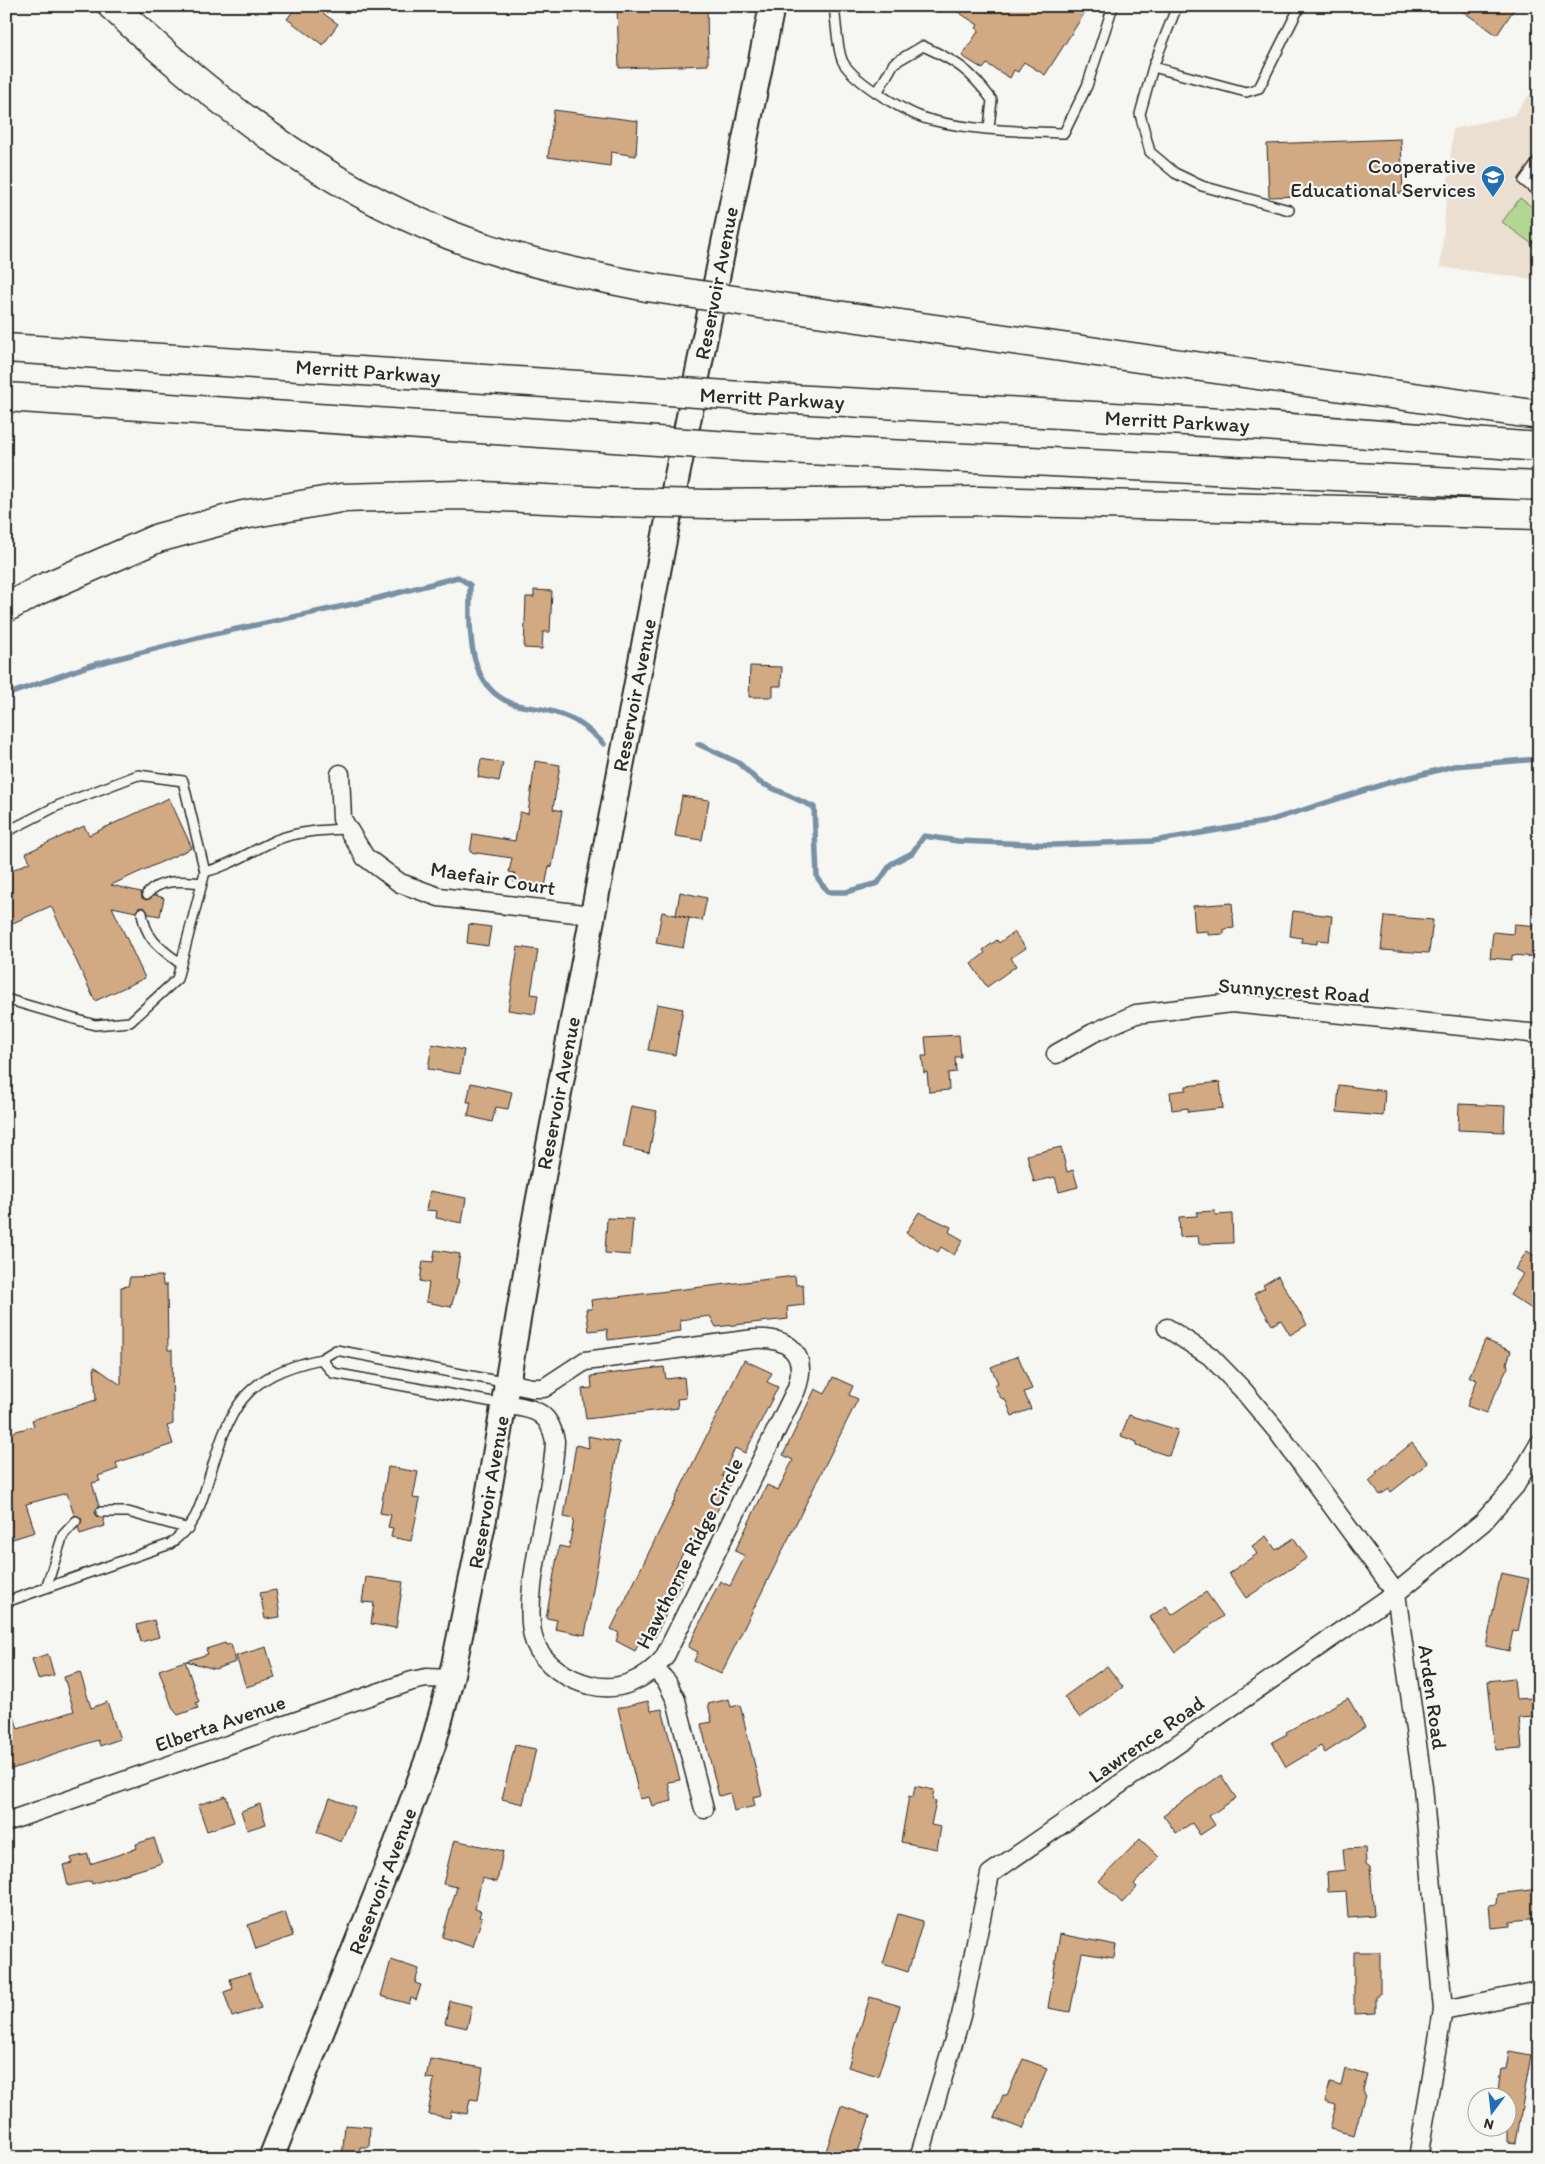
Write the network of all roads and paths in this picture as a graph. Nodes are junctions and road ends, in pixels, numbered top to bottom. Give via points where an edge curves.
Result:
1 (112, 6) edge
2 (772, 6) edge
3 (834, 6) edge
4 (1113, 6) edge
5 (1178, 6) edge
6 (1300, 6) edge
7 (1153, 67) junction
8 (877, 93) junction
9 (989, 128) junction
10 (1539, 160) edge
11 (1539, 193) edge
12 (1289, 210) dead end
13 (6, 348) edge
14 (6, 397) edge
15 (1539, 415) edge
16 (1539, 447) edge
17 (1539, 486) edge
18 (1539, 515) edge
19 (158, 538) junction
20 (6, 591) edge
21 (6, 608) edge
22 (340, 774) dead end
23 (348, 829) junction
24 (6, 832) edge
25 (205, 872) junction
26 (202, 883) junction
27 (147, 894) dead end
28 (142, 913) dead end
29 (592, 915) junction
30 (181, 964) junction
31 (6, 999) edge
32 (1539, 1034) edge
33 (1056, 1054) dead end
34 (1167, 1328) dead end
35 (321, 1359) junction
36 (506, 1393) junction
37 (1539, 1444) edge
38 (101, 1512) dead end
39 (76, 1520) dead end
40 (188, 1528) junction
41 (46, 1588) junction
42 (1396, 1593) junction
43 (6, 1602) edge
44 (655, 1669) junction
45 (451, 1679) junction
46 (704, 1809) dead end
47 (6, 1822) edge
48 (1539, 1991) edge
49 (1443, 2010) junction
50 (271, 2158) edge
51 (919, 2158) edge
52 (1418, 2158) edge

1 - 15 highway, bridge via 171,62 277,144 375,203 451,236 551,268 647,288
2 - 29 main road, Reservoir Avenue
3 - 8 lane via 842,61 852,74
4 - 9 lane via 1087,86 1064,133
5 - 7 lane
6 - 7 lane via 1259,88 1246,92
7 - 12 lane via 1140,114 1150,152 1174,173 1202,186
8 - 9 lane via 930,120
8 - 9 lane via 894,63 922,46 949,58 976,78 992,100
10 - 11 lane via 1524,180
13 - 16 highway, Merritt Parkway, bridge via 756,397 1239,424
14 - 17 highway, bridge via 744,447
18 - 19 highway, bridge via 980,501 711,504 460,495 341,498 243,515
19 - 20 highway
19 - 21 highway via 39,590
22 - 23 street, Maefair Court via 342,819
23 - 25 lane via 314,831 277,840 228,866
23 - 29 street, Maefair Court via 365,857 400,883 431,894
24 - 25 lane via 57,806 138,775 183,781
25 - 26 lane
26 - 27 lane via 179,881 155,885
26 - 30 lane
28 - 30 lane via 144,929 154,943
29 - 36 main road, Reservoir Avenue
30 - 31 lane via 177,980 130,1022 95,1025
32 - 33 street, Sunnycrest Road via 1232,1003 1136,1014
34 - 42 street, Arden Road via 1210,1356 1242,1389 1277,1431
35 - 36 lane via 333,1373
35 - 36 lane via 336,1350
35 - 40 lane via 292,1365 271,1374 254,1386 236,1407 224,1431 198,1514
36 - 44 street, Hawthorne Ridge Circle via 539,1412 549,1422 555,1441 532,1600 532,1631 539,1650 565,1675 596,1687 616,1687
36 - 44 street, Hawthorne Ridge Circle via 544,1388 590,1360 754,1339 779,1340 798,1357 801,1373 796,1390 711,1566 664,1658
36 - 45 main road, Reservoir Avenue
37 - 42 street, Lawrence Road via 1515,1486 1483,1522
38 - 40 lane via 128,1512
39 - 41 lane via 63,1535
40 - 41 lane via 170,1544
41 - 43 lane
42 - 49 street, Arden Road via 1423,1788
42 - 51 street, Lawrence Road via 990,1874 961,2016
44 - 46 street via 667,1682 676,1700
45 - 47 street, Elberta Avenue via 412,1680
45 - 50 main road, Reservoir Avenue via 433,1745 410,1809
48 - 49 street
49 - 52 street, Arden Road

